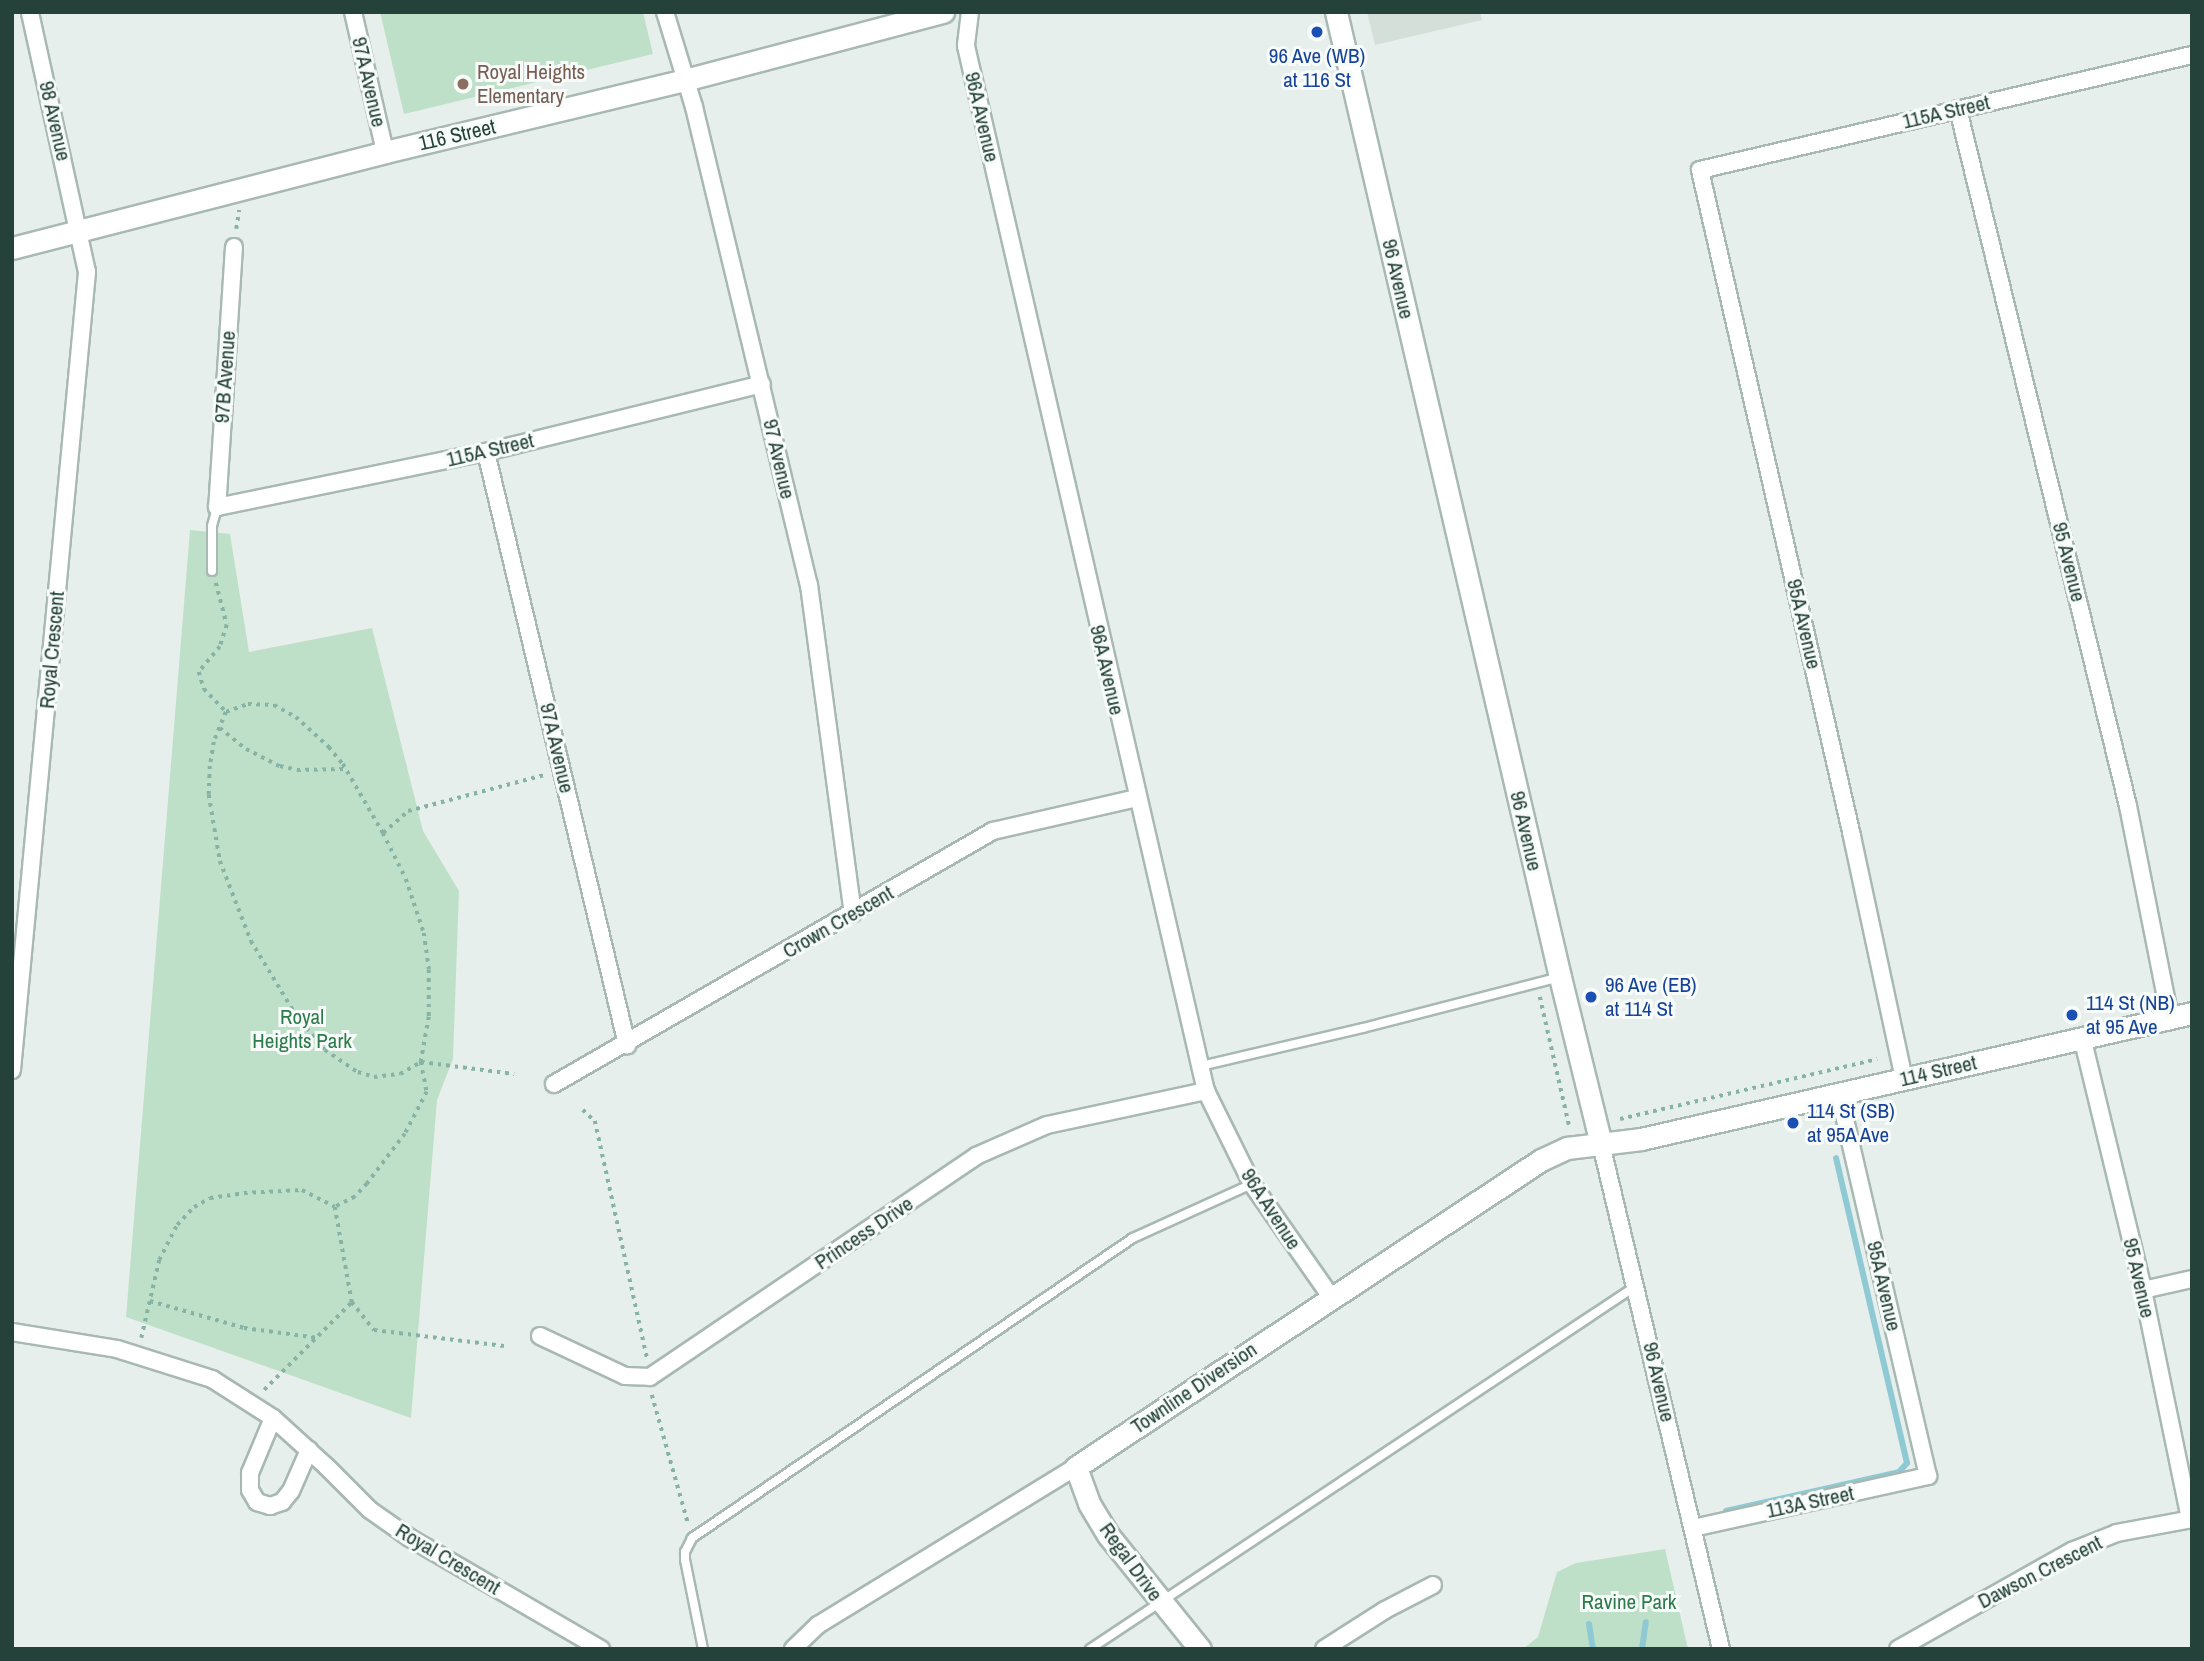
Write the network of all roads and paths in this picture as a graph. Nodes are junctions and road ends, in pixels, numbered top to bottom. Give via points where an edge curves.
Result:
1 (30, 12) edge
2 (353, 12) edge
3 (665, 12) edge
4 (943, 12) edge
5 (970, 12) edge
6 (1336, 12) edge
7 (2192, 55) edge
8 (685, 80) junction
9 (1958, 109) junction
10 (386, 152) junction
11 (1700, 170) joint
12 (80, 230) junction
13 (234, 247) dead end
14 (12, 248) edge
15 (762, 384) junction
16 (486, 452) junction
17 (216, 507) junction
18 (212, 571) joint
19 (226, 712) junction
20 (220, 728) junction
21 (346, 769) junction
22 (546, 775) dead end
23 (1136, 798) junction
24 (383, 833) junction
25 (853, 913) junction
26 (1560, 977) junction
27 (1539, 995) dead end
28 (2192, 1013) edge
29 (2170, 1018) junction
30 (2082, 1037) junction
31 (627, 1045) junction
32 (1877, 1059) dead end
33 (421, 1062) junction
34 (1201, 1066) junction
35 (12, 1070) edge
36 (514, 1074) dead end
37 (1904, 1079) junction
38 (554, 1084) dead end
39 (1206, 1091) junction
40 (1839, 1095) junction
41 (583, 1110) dead end
42 (1618, 1120) dead end
43 (1601, 1144) junction
44 (1575, 1146) junction
45 (1252, 1184) junction
46 (335, 1207) junction
47 (2192, 1279) edge
48 (1636, 1286) junction
49 (2143, 1290) junction
50 (1331, 1297) junction
51 (150, 1301) junction
52 (352, 1302) junction
53 (13, 1336) edge
54 (540, 1336) dead end
55 (318, 1338) junction
56 (140, 1340) dead end
57 (504, 1346) dead end
58 (650, 1367) dead end
59 (264, 1390) dead end
60 (652, 1395) dead end
61 (272, 1419) junction
62 (309, 1450) junction
63 (1076, 1467) junction
64 (1928, 1476) joint
65 (2191, 1519) edge
66 (690, 1528) dead end
67 (1693, 1528) junction
68 (1433, 1585) dead end
69 (1160, 1602) junction
70 (601, 1649) edge
71 (703, 1649) edge
72 (793, 1649) edge
73 (1090, 1649) edge
74 (1200, 1649) edge
75 (1324, 1649) edge
76 (1721, 1649) edge
77 (1898, 1649) edge

1 - 12 street, 98 Avenue
2 - 10 street, 97A Avenue
3 - 8 street, 97 Avenue
4 - 8 street, 116 Street
5 - 23 street, 96A Avenue via 966,46
6 - 26 street, 96 Avenue
7 - 9 street, 115A Street
8 - 10 street, 116 Street
8 - 15 street, 97 Avenue
9 - 11 street, 115A Street
9 - 29 street, 95 Avenue via 2128,806
10 - 12 street, 116 Street
11 - 37 street, 95A Avenue
12 - 14 street, 116 Street
12 - 35 street, Royal Crescent via 87,272
13 - 17 street, 97B Avenue
15 - 16 street, 115A Street
15 - 25 street, 97 Avenue via 808,584
16 - 17 street, 115A Street
16 - 31 street, 97A Avenue
17 - 18 lane
18 - 19 path via 227,625 220,647 199,672 200,681
19 - 20 path
19 - 21 path via 248,704 274,705 313,731
20 - 21 path via 246,749 280,766
20 - 33 path via 210,766 215,839 232,896 274,984 325,1050 358,1072 388,1077
21 - 24 path
22 - 24 path via 408,811
23 - 25 street, Crown Crescent via 993,831
23 - 34 street, 96A Avenue
24 - 33 path via 406,879 424,933 429,1017
25 - 31 street, Crown Crescent
26 - 34 lane
26 - 43 street, 96 Avenue
27 - 44 path
28 - 29 street, 114 Street
29 - 30 street, 114 Street
30 - 37 street, 114 Street
30 - 49 street, 95 Avenue
31 - 38 street, Crown Crescent
32 - 42 path
33 - 36 path
33 - 46 path via 427,1092 405,1133 355,1197
34 - 39 street, 96A Avenue
37 - 40 street, 114 Street
39 - 45 street, 96A Avenue
39 - 54 street, Princess Drive via 1047,1125 976,1156 650,1377 625,1376
40 - 43 street, 114 Street
40 - 64 street, 95A Avenue
41 - 58 path via 595,1121
43 - 44 street, Townline Diversion
43 - 48 street, 96 Avenue
44 - 50 street, Townline Diversion via 1541,1160
45 - 50 street, 96A Avenue
45 - 71 lane via 1133,1238 692,1538 685,1560
46 - 51 path via 302,1190 210,1198 177,1225 159,1259
46 - 52 path
47 - 49 street
48 - 67 street, 96 Avenue
48 - 69 lane
49 - 65 street, 95 Avenue
50 - 63 street, Townline Diversion
51 - 55 path via 244,1328
51 - 56 path
52 - 55 path
52 - 57 path via 374,1330
53 - 61 street, Royal Crescent via 137,1354 212,1379
55 - 59 path
60 - 66 path
61 - 62 street, Royal Crescent
61 - 62 street via 250,1473 250,1490 257,1502 270,1506 282,1502
62 - 70 street, Royal Crescent via 370,1510 410,1538
63 - 69 street, Regal Drive via 1089,1503 1108,1535
63 - 72 street, Townline Diversion via 818,1625
64 - 67 street, 113A Street
65 - 77 street, Dawson Crescent via 2118,1533 2072,1551
67 - 76 street, 96 Avenue
68 - 75 street
69 - 73 lane
69 - 74 street, Regal Drive

